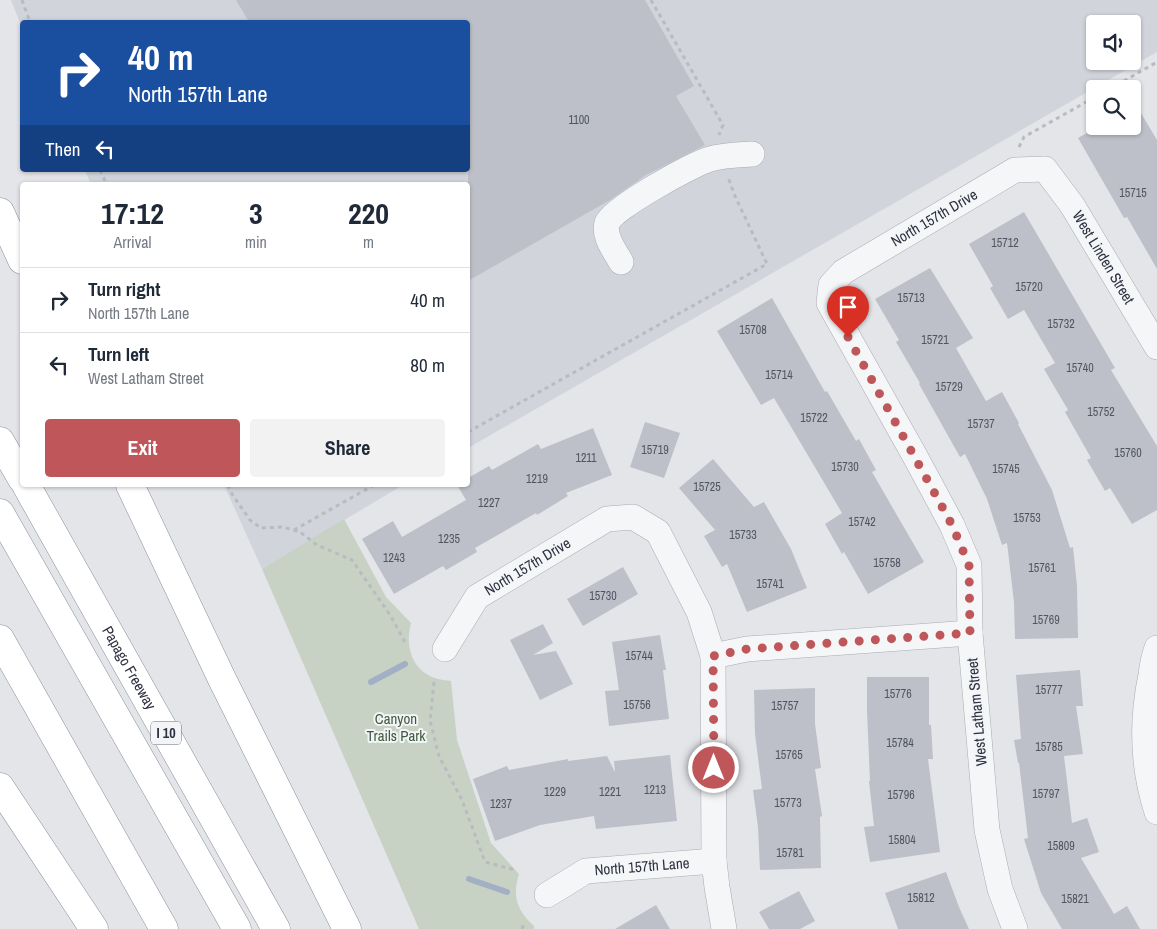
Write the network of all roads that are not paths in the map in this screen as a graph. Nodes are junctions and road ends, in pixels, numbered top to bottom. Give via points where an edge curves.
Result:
1 (752, 154) dead end
2 (1045, 169) joint
3 (0, 212) edge
4 (20, 256) edge
5 (621, 262) dead end
6 (832, 285) joint
7 (1157, 347) edge
8 (0, 441) edge
9 (20, 476) edge
10 (27, 487) edge
11 (131, 487) edge
12 (0, 513) edge
13 (970, 633) junction
14 (0, 639) edge
15 (1157, 648) edge
16 (445, 649) dead end
17 (713, 656) junction
18 (0, 787) edge
19 (1157, 812) edge
20 (714, 861) junction
21 (547, 895) dead end
22 (94, 929) edge
23 (164, 929) edge
24 (237, 929) edge
25 (276, 929) edge
26 (347, 929) edge
27 (724, 929) edge
28 (1015, 929) edge

1 - 5 street via 707,160 663,182 614,213 607,223 607,236
2 - 6 street, North 157th Drive via 1015,170 843,272
2 - 7 street, West Linden Street via 1072,204
3 - 4 highway
6 - 13 street, West Latham Street via 829,303 952,525 969,565
8 - 9 highway
10 - 25 highway, Papago Freeway / I 10
11 - 26 highway via 222,679
12 - 24 highway
13 - 17 street via 747,649
13 - 28 street, West Latham Street via 987,830 1000,889
14 - 23 highway
15 - 19 street via 1147,692 1143,735 1149,788
16 - 17 street, North 157th Drive via 477,597 607,519 633,516 658,532 699,612
17 - 20 street
18 - 22 highway
20 - 21 street, North 157th Lane via 586,871
20 - 27 street

